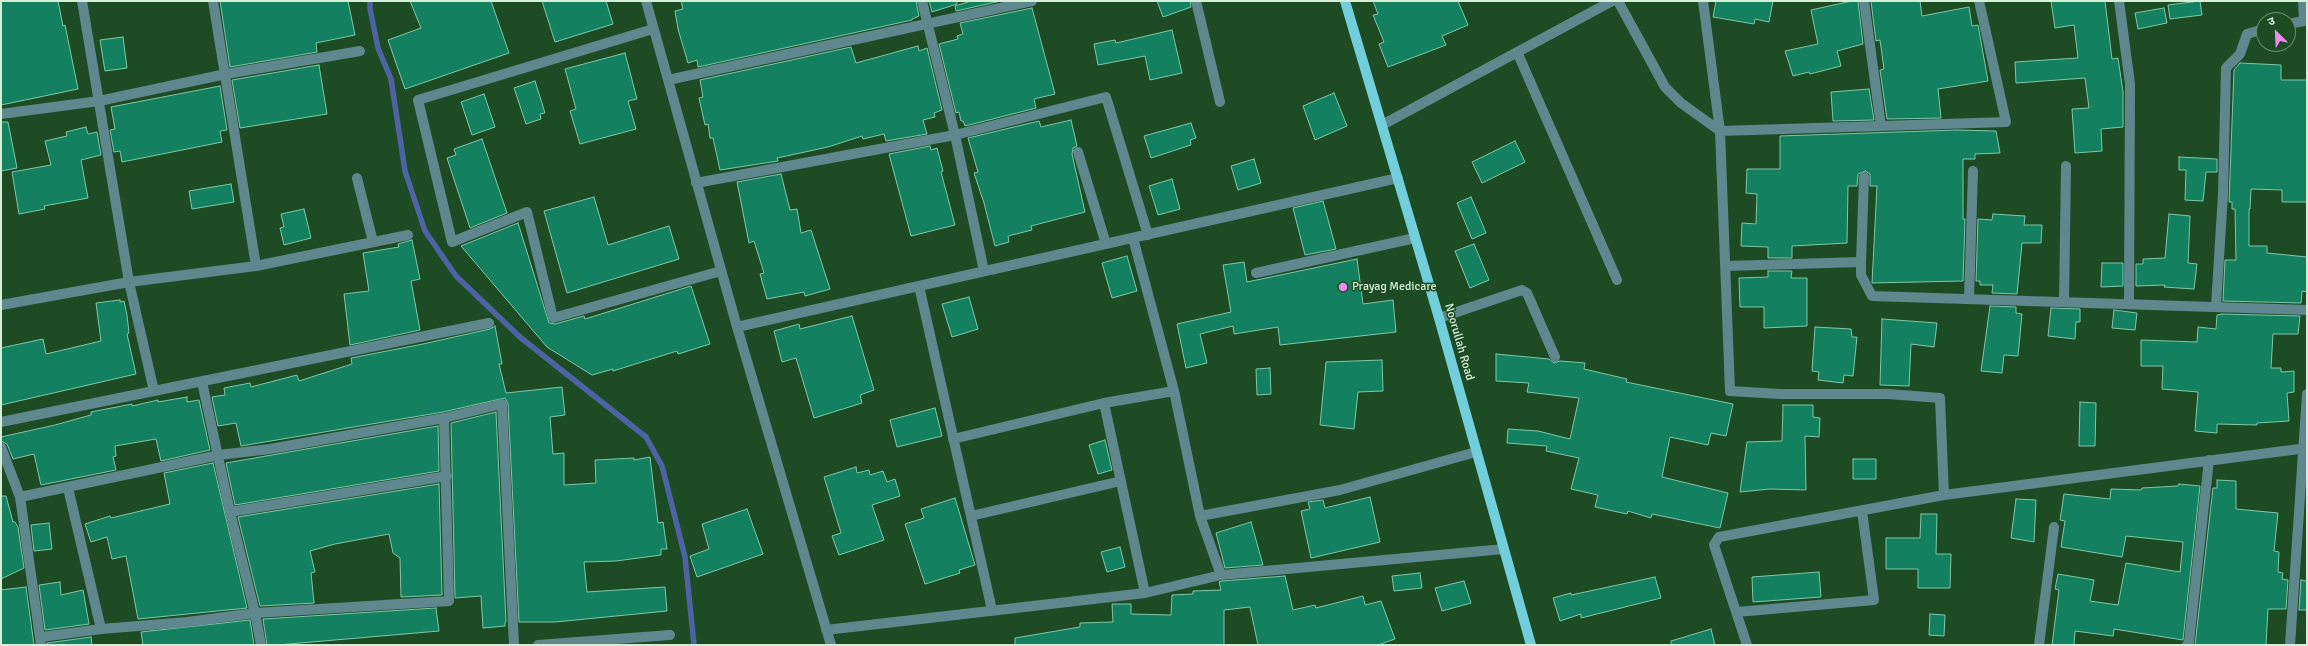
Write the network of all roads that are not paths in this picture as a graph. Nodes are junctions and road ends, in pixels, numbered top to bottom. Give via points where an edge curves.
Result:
1 (82, 1) edge
2 (213, 1) edge
3 (646, 1) edge
4 (922, 1) edge
5 (1032, 1) edge
6 (1196, 1) edge
7 (1345, 1) edge
8 (1612, 1) edge
9 (1618, 1) edge
10 (1703, 1) edge
11 (1864, 1) edge
12 (1979, 1) edge
13 (2119, 1) edge
14 (2303, 1) edge
15 (2296, 22) edge
16 (928, 24) junction
17 (653, 29) junction
18 (2256, 31) edge
19 (360, 51) dead end
20 (1518, 54) junction
21 (226, 74) junction
22 (668, 80) junction
23 (99, 101) junction
24 (1220, 102) dead end
25 (1, 114) edge
26 (1382, 125) junction
27 (1881, 126) junction
28 (1720, 131) junction
29 (955, 135) junction
30 (1078, 152) dead end
31 (2066, 166) dead end
32 (1973, 171) dead end
33 (1864, 177) dead end
34 (358, 178) dead end
35 (1398, 178) junction
36 (696, 183) junction
37 (408, 235) dead end
38 (1148, 235) junction
39 (1133, 238) junction
40 (1415, 238) junction
41 (373, 242) junction
42 (1106, 244) junction
43 (1861, 262) junction
44 (256, 266) junction
45 (1726, 266) junction
46 (721, 271) junction
47 (984, 271) junction
48 (1256, 273) dead end
49 (1617, 280) dead end
50 (129, 282) junction
51 (919, 286) junction
52 (1969, 299) junction
53 (2064, 301) junction
54 (2129, 304) junction
55 (1, 305) edge
56 (2216, 306) junction
57 (2307, 310) edge
58 (1438, 318) junction
59 (490, 323) dead end
60 (737, 327) junction
61 (1555, 357) dead end
62 (202, 382) junction
63 (1174, 391) junction
64 (154, 392) junction
65 (2307, 394) edge
66 (1104, 403) junction
67 (444, 418) junction
68 (1, 422) edge
69 (953, 439) junction
70 (1, 447) edge
71 (2305, 448) edge
72 (1476, 452) junction
73 (219, 455) junction
74 (2209, 460) junction
75 (447, 476) junction
76 (1121, 481) junction
77 (68, 488) junction
78 (1944, 495) junction
79 (20, 497) junction
80 (1862, 511) junction
81 (230, 512) junction
82 (971, 516) junction
83 (1200, 516) junction
84 (2054, 527) dead end
85 (1504, 549) junction
86 (1221, 575) junction
87 (1145, 593) junction
88 (992, 610) junction
89 (1737, 612) junction
90 (255, 613) junction
91 (101, 628) junction
92 (826, 630) junction
93 (670, 635) dead end
94 (41, 641) edge
95 (261, 645) edge
96 (514, 645) edge
97 (538, 645) edge
98 (831, 645) edge
99 (1531, 645) edge
100 (1747, 645) edge
101 (2039, 645) edge
102 (2187, 645) edge
103 (2290, 645) edge

1 - 23 street
2 - 21 street
3 - 17 street
4 - 16 street
5 - 16 street
6 - 24 street
7 - 26 main road, Noorullah Road
8 - 20 street
9 - 28 street via 1665,87 1681,103
10 - 28 street
11 - 27 street
12 - 27 street via 2006,122
13 - 54 street via 2130,84
14 - 15 street via 2304,21
16 - 22 street
16 - 29 street
17 - 22 street
17 - 46 street via 418,100 452,242 527,212 553,318
18 - 56 street via 2247,34 2240,54 2226,68 2223,194
19 - 21 street
20 - 26 street
20 - 49 street
21 - 23 street
21 - 44 street
22 - 36 street
23 - 25 street
23 - 50 street
26 - 35 main road, Noorullah Road
27 - 28 street
28 - 45 street
29 - 36 street
29 - 38 street via 1106,97
29 - 47 street
30 - 42 street
31 - 53 street
32 - 52 street
33 - 43 street
34 - 41 street
35 - 38 street
35 - 40 main road, Noorullah Road
36 - 46 street
37 - 41 street
38 - 39 street
39 - 42 street
39 - 63 street
40 - 48 street
40 - 58 main road, Noorullah Road
41 - 44 street
42 - 47 street
43 - 45 street
43 - 52 street via 1862,275 1872,296
44 - 50 street
45 - 78 street via 1730,391 1780,394 1888,394 1940,398
46 - 60 street
47 - 51 street
50 - 55 street
50 - 64 street
51 - 60 street
51 - 69 street
52 - 53 street
53 - 54 street
54 - 56 street
56 - 57 street
58 - 61 street via 1522,290 1527,293
58 - 72 main road, Noorullah Road
59 - 62 street
60 - 92 street
62 - 64 street
62 - 73 street
63 - 66 street
63 - 83 street
64 - 68 street
65 - 71 street
66 - 69 street
66 - 76 street
67 - 73 street via 270,449
67 - 75 street
67 - 96 street via 502,404
69 - 82 street
70 - 79 street
71 - 74 street
71 - 103 street
72 - 83 street via 1340,490
72 - 85 main road, Noorullah Road
73 - 77 street
73 - 81 street
74 - 78 street
74 - 102 street
75 - 81 street
75 - 90 street via 449,601
76 - 82 street
76 - 87 street
77 - 79 street
77 - 91 street
78 - 80 street
79 - 94 street
80 - 89 street via 1719,537 1714,545
80 - 89 street via 1874,600
81 - 90 street
82 - 88 street
83 - 86 street
84 - 101 street
85 - 86 street
85 - 99 main road, Noorullah Road
86 - 87 street
87 - 88 street
88 - 92 street
89 - 100 street
90 - 91 street via 187,622
90 - 95 street
91 - 94 street
92 - 98 street
93 - 97 street

